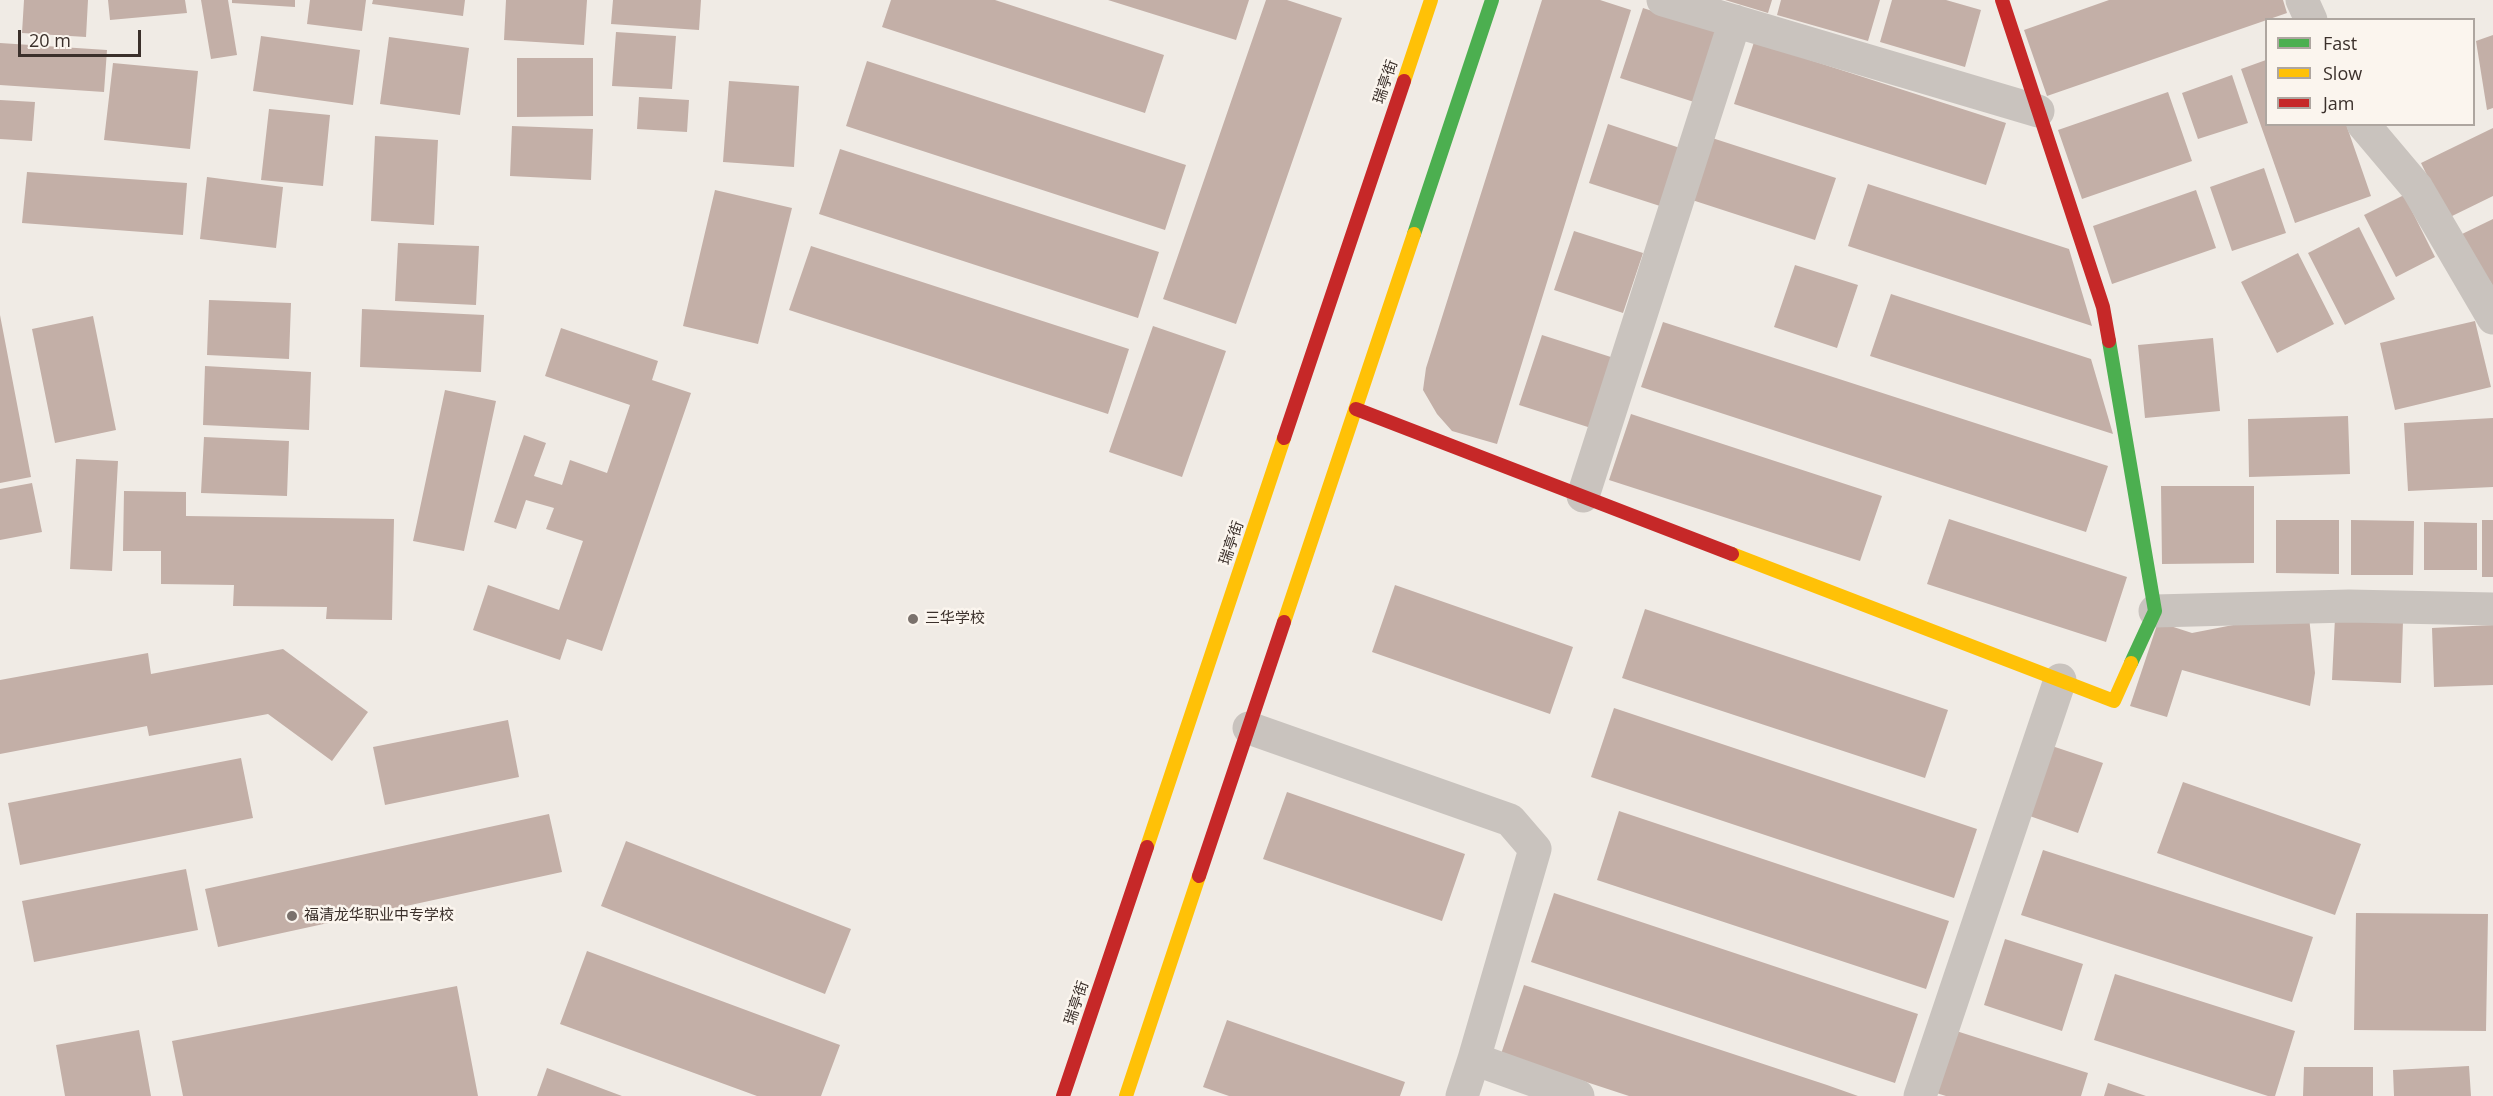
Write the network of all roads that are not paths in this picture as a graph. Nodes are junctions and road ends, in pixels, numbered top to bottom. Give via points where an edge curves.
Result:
1 (1431, 0) edge
2 (1492, 0) edge
3 (1663, 0) edge
4 (2002, 0) edge
5 (2302, 0) edge
6 (2310, 18) edge
7 (1735, 21) junction
8 (2038, 111) junction
9 (2365, 126) edge
10 (2493, 318) edge
11 (1356, 409) junction
12 (1583, 496) junction
13 (2493, 609) edge
14 (2155, 611) junction
15 (2060, 680) junction
16 (1249, 728) junction
17 (1474, 1059) junction
18 (1063, 1096) edge
19 (1126, 1096) edge
20 (1462, 1096) edge
21 (1578, 1096) edge
22 (1920, 1096) edge

1 - 18 main road, 瑞亭街
2 - 11 main road
3 - 7 street
4 - 8 main road
5 - 6 street
7 - 8 street
7 - 12 street
8 - 14 main road via 2103,307
9 - 10 street via 2418,188
11 - 12 main road
11 - 16 main road
12 - 15 main road
13 - 14 street via 2349,606
14 - 15 main road via 2114,700
15 - 22 street
16 - 17 street via 1510,820 1535,849
16 - 19 main road
17 - 20 street
17 - 21 street

